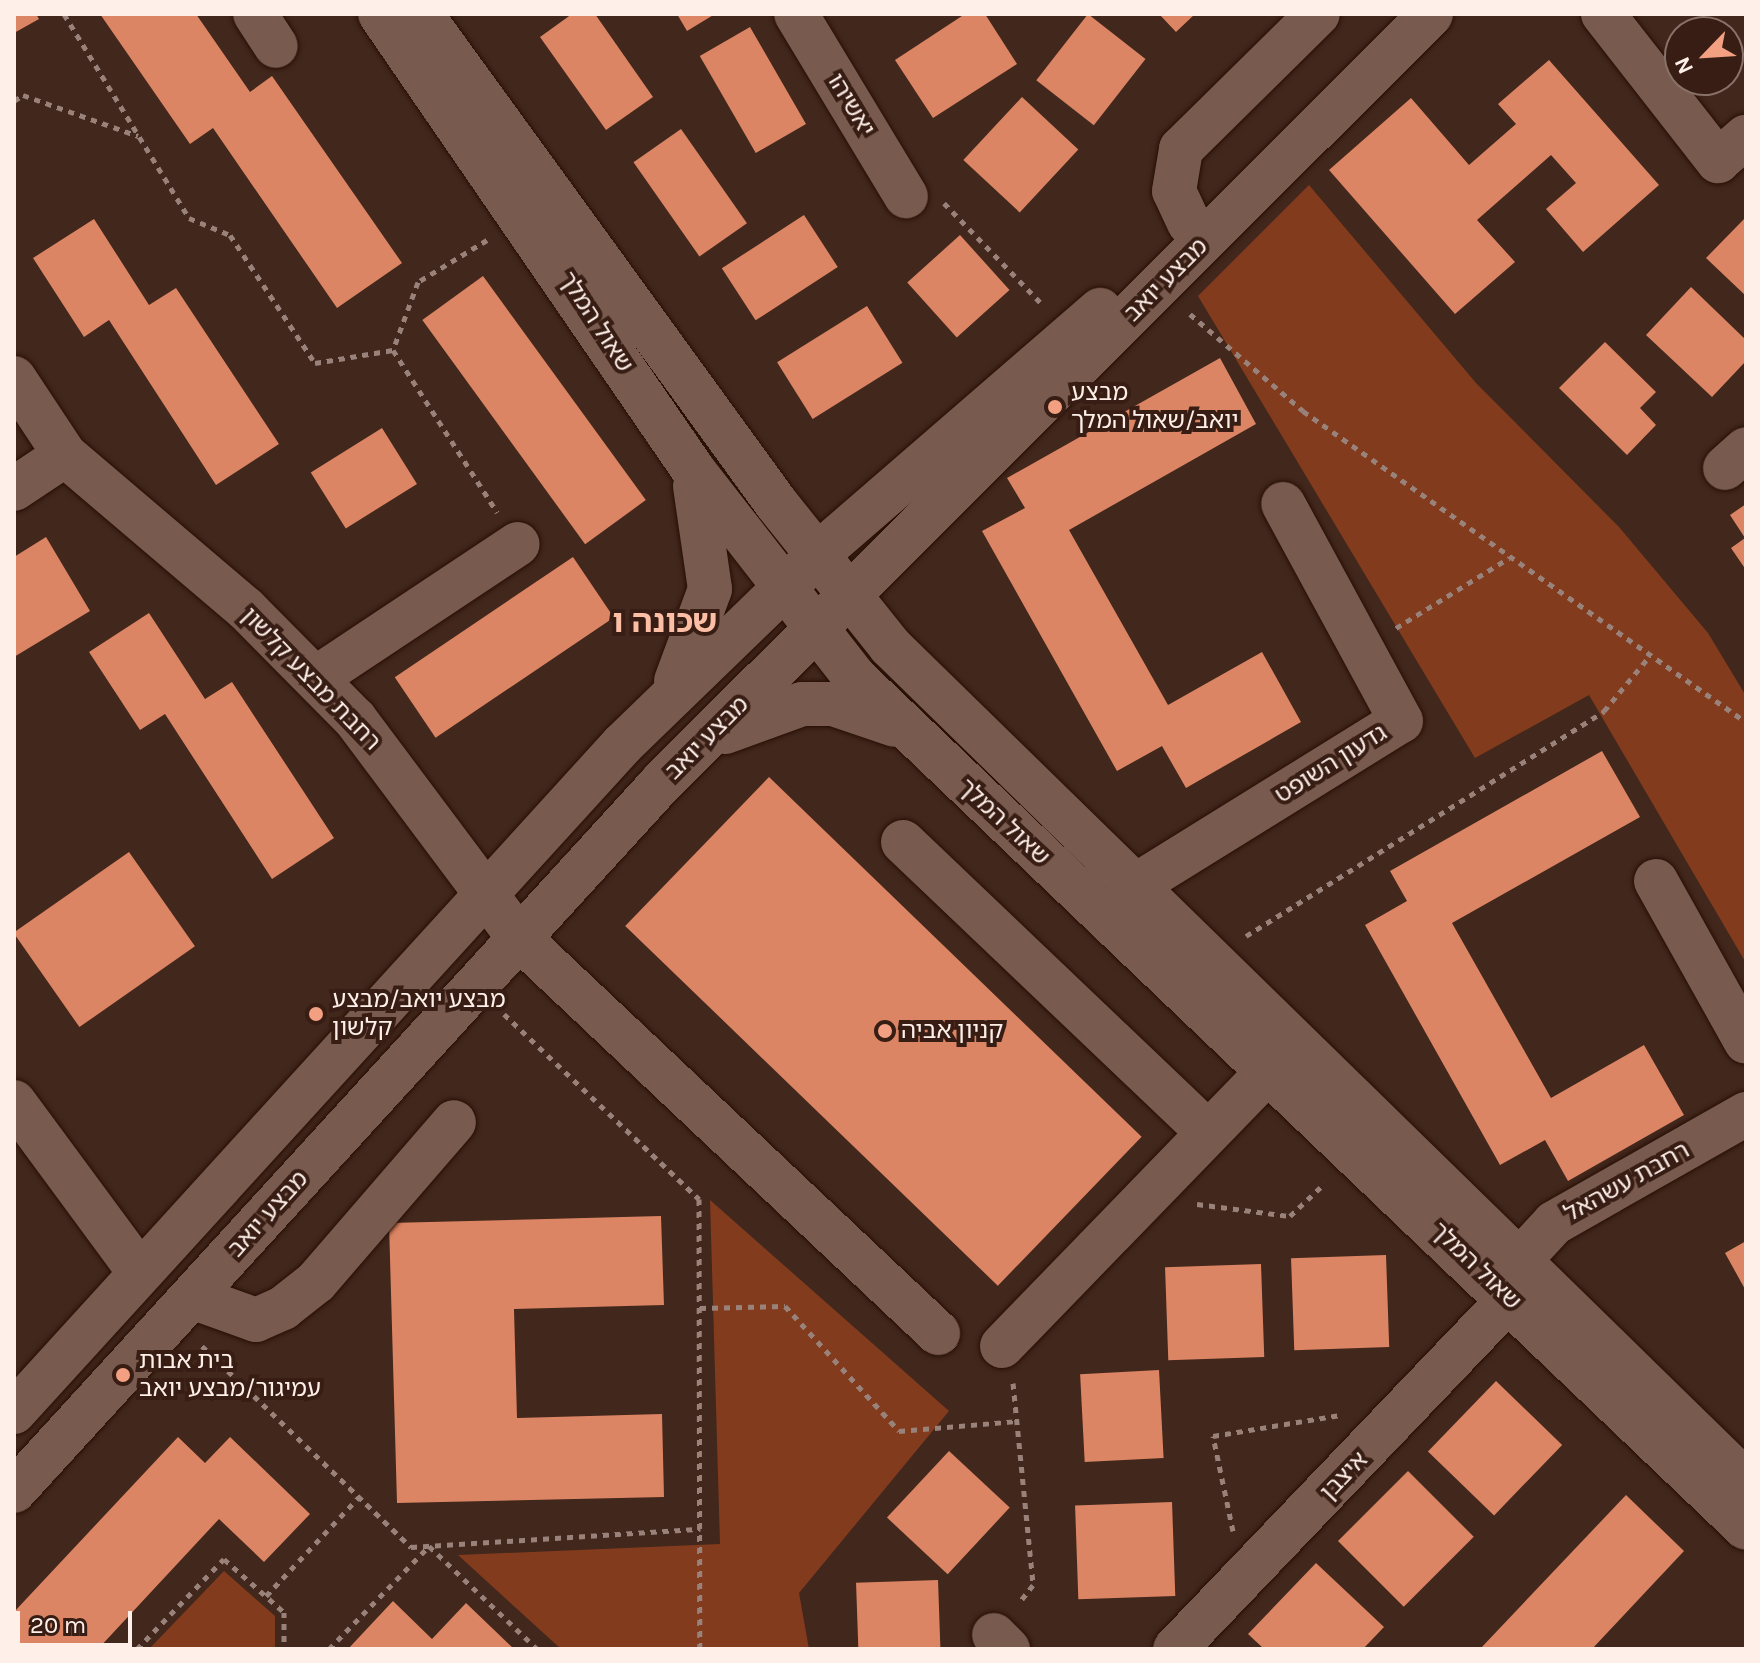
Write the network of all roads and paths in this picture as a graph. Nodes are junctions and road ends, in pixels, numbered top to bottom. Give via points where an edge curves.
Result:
1 (64, 14) edge
2 (380, 14) edge
3 (421, 14) edge
4 (796, 14) edge
5 (1318, 14) edge
6 (1396, 14) edge
7 (1431, 14) edge
8 (1603, 14) edge
9 (14, 101) edge
10 (138, 136) junction
11 (1746, 137) edge
12 (906, 196) joint
13 (525, 216) junction
14 (1189, 223) junction
15 (1158, 289) junction
16 (1072, 334) junction
17 (393, 350) junction
18 (14, 378) edge
19 (65, 455) junction
20 (684, 456) junction
21 (14, 489) edge
22 (1283, 504) dead end
23 (518, 544) joint
24 (816, 557) junction
25 (1509, 558) junction
26 (782, 591) junction
27 (850, 599) junction
28 (816, 631) junction
29 (1362, 649) junction
30 (1649, 657) junction
31 (316, 678) junction
32 (667, 701) junction
33 (1746, 722) edge
34 (911, 734) junction
35 (701, 743) junction
36 (903, 842) dead end
37 (1656, 881) dead end
38 (1133, 887) junction
39 (488, 893) junction
40 (519, 938) junction
41 (1208, 960) junction
42 (475, 987) junction
43 (1746, 1042) edge
44 (1271, 1068) junction
45 (14, 1102) edge
46 (1746, 1114) edge
47 (454, 1122) dead end
48 (1208, 1132) junction
49 (1358, 1152) junction
50 (1184, 1214) dead end
51 (140, 1273) junction
52 (1514, 1280) junction
53 (182, 1307) junction
54 (700, 1308) junction
55 (938, 1333) dead end
56 (1007, 1358) joint
57 (14, 1412) edge
58 (1017, 1421) junction
59 (1391, 1427) junction
60 (1746, 1482) edge
61 (14, 1491) edge
62 (359, 1497) junction
63 (1746, 1528) edge
64 (700, 1529) junction
65 (429, 1546) junction
66 (1254, 1568) junction
67 (266, 1596) junction
68 (1001, 1642) edge
69 (137, 1649) edge
70 (284, 1649) edge
71 (329, 1649) edge
72 (537, 1649) edge
73 (700, 1649) edge
74 (1175, 1649) edge

1 - 10 path
2 - 13 street, שאול המלך
3 - 24 street, שאול המלך
4 - 12 street, יאשיהו
5 - 14 street via 1181,149 1174,191
6 - 14 street, מבצע יואב
7 - 15 street, מבצע יואב
8 - 11 street via 1718,161
9 - 10 path via 23,95
10 - 17 path via 189,218 230,235 315,363
12 - 16 path via 938,197
13 - 17 path via 418,282
13 - 20 street, שאול המלך
14 - 16 street, מבצע יואב
15 - 25 path via 1303,411
15 - 27 street, מבצע יואב
16 - 24 street, מבצע יואב
17 - 23 path
18 - 19 street, רחבת מבצע קלשון
19 - 21 street
19 - 31 street, רחבת מבצע קלשון
20 - 26 street, שאול המלך
20 - 32 street via 704,521 710,589
22 - 29 street, גדעון השופט
23 - 31 street
24 - 26 street, מבצע יואב
24 - 27 street, שאול המלך
25 - 29 path
25 - 30 path
26 - 28 street, שאול המלך
26 - 32 street, מבצע יואב
27 - 28 street, מבצע יואב
27 - 38 street, שאול המלך via 983,743
28 - 34 street, שאול המלך
28 - 35 street, מבצע יואב
29 - 38 street, גדעון השופט via 1401,721
30 - 33 path
30 - 41 path via 1604,711
31 - 39 street, רחבת מבצע קלשון
32 - 39 street, מבצע יואב
34 - 35 street via 872,714 802,704
34 - 44 street, שאול המלך
35 - 40 street, מבצע יואב
36 - 48 street
37 - 43 street
38 - 41 street, שאול המלך
39 - 40 street, רחבת מבצע קלשון
39 - 51 street, מבצע יואב
40 - 42 street, מבצע יואב
40 - 55 street, רחבת מבצע קלשון
41 - 52 street, שאול המלך
42 - 53 street, מבצע יואב
42 - 54 path via 699,1199
44 - 48 street
44 - 49 street, שאול המלך
45 - 51 street
46 - 52 street, רחבת עשהאל via 1554,1223
47 - 53 street via 316,1282 283,1308 256,1320
48 - 56 street
49 - 50 path via 1290,1216 1195,1204
49 - 52 street, שאול המלך
51 - 57 street, מבצע יואב
52 - 59 street, איצבן
52 - 60 street, שאול המלך
52 - 63 street, שאול המלך
53 - 61 street, מבצע יואב
53 - 62 path
54 - 58 path via 785,1306 899,1431
54 - 64 path
56 - 58 path
58 - 68 path via 1033,1585
59 - 66 street, איצבן
59 - 66 path via 1368,1410 1213,1436 1237,1550
62 - 65 path via 411,1547
62 - 67 path
64 - 65 path
64 - 73 path
65 - 71 path
65 - 72 path
66 - 74 street, איצבן
67 - 69 path via 224,1559
67 - 70 path via 284,1612

